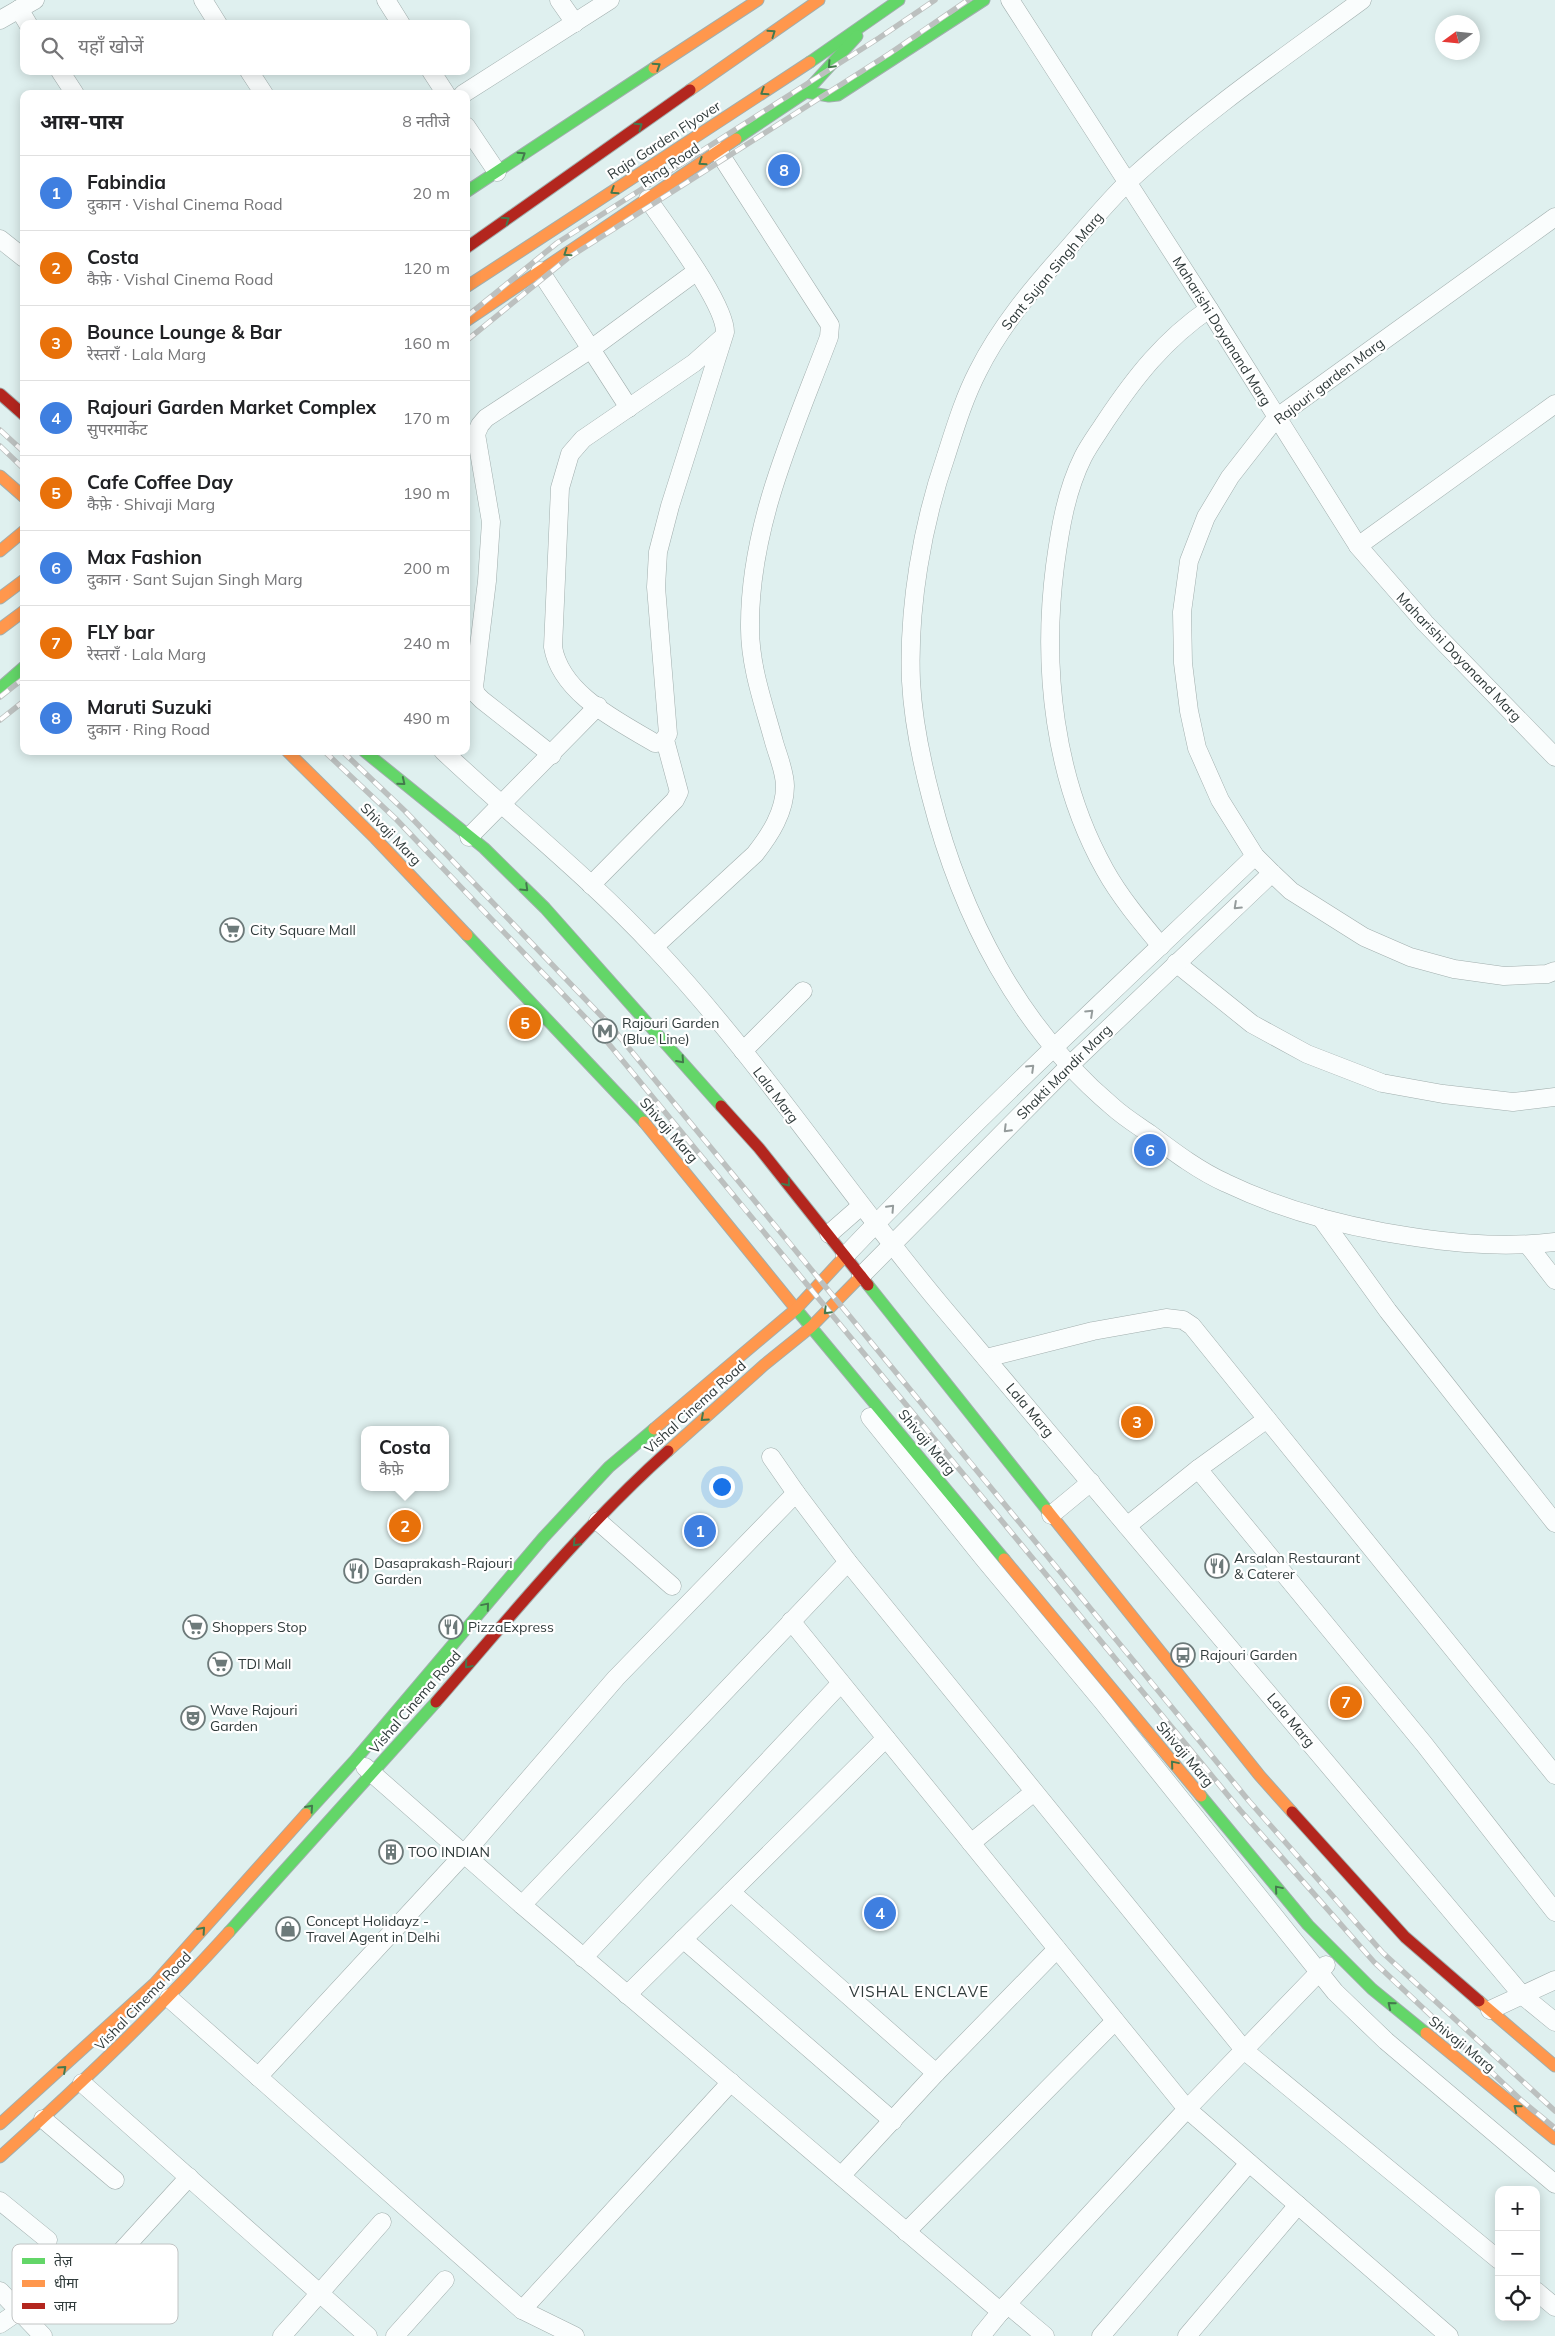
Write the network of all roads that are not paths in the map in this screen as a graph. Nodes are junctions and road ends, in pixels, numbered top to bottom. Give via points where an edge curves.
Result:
1 (203, 0) edge
2 (386, 0) edge
3 (559, 0) edge
4 (610, 0) edge
5 (758, 0) edge
6 (819, 0) edge
7 (899, 0) edge
8 (984, 0) edge
9 (1010, 0) edge
10 (1362, 0) edge
11 (27, 11) edge
12 (876, 16) junction
13 (0, 20) edge
14 (216, 20) edge
15 (398, 20) edge
16 (575, 23) junction
17 (63, 75) edge
18 (252, 75) edge
19 (434, 75) edge
20 (72, 90) edge
21 (261, 90) edge
22 (444, 90) edge
23 (469, 90) edge
24 (806, 92) junction
25 (470, 135) edge
26 (718, 151) junction
27 (497, 172) junction
28 (1128, 183) junction
29 (470, 189) edge
30 (648, 199) junction
31 (1555, 217) edge
32 (0, 239) edge
33 (470, 245) edge
34 (20, 255) edge
35 (540, 271) junction
36 (697, 271) junction
37 (470, 284) edge
38 (1209, 309) junction
39 (470, 318) edge
40 (722, 338) junction
41 (590, 349) junction
42 (0, 394) edge
43 (20, 399) edge
44 (1555, 404) edge
45 (629, 408) junction
46 (20, 412) edge
47 (1276, 418) junction
48 (0, 476) edge
49 (20, 494) edge
50 (20, 534) edge
51 (1358, 546) junction
52 (0, 551) edge
53 (20, 583) edge
54 (0, 598) edge
55 (20, 614) edge
56 (0, 629) edge
57 (20, 670) edge
58 (20, 676) edge
59 (3, 685) edge
60 (598, 706) junction
61 (665, 740) junction
62 (291, 755) edge
63 (369, 755) edge
64 (447, 755) edge
65 (552, 755) junction
66 (1555, 757) edge
67 (500, 804) junction
68 (469, 837) junction
69 (1255, 856) junction
70 (1272, 873) junction
71 (591, 885) junction
72 (1161, 946) junction
73 (654, 947) junction
74 (1176, 962) junction
75 (1555, 971) edge
76 (803, 992) dead end
77 (1054, 1046) junction
78 (743, 1051) junction
79 (1070, 1065) junction
80 (1555, 1097) edge
81 (861, 1206) junction
82 (1321, 1218) junction
83 (875, 1224) junction
84 (829, 1234) junction
85 (1555, 1242) edge
86 (1528, 1245) junction
87 (892, 1246) junction
88 (845, 1256) junction
89 (861, 1276) junction
90 (1555, 1280) edge
91 (796, 1309) junction
92 (811, 1327) junction
93 (986, 1358) junction
94 (1266, 1419) junction
95 (771, 1457) dead end
96 (1198, 1469) junction
97 (1091, 1482) junction
98 (796, 1493) junction
99 (1051, 1515) junction
100 (598, 1521) junction
101 (1555, 1523) edge
102 (1127, 1526) junction
103 (553, 1548) junction
104 (848, 1562) junction
105 (672, 1586) dead end
106 (791, 1621) junction
107 (841, 1683) junction
108 (886, 1738) junction
109 (356, 1759) junction
110 (373, 1774) junction
111 (1555, 1775) edge
112 (1034, 1792) junction
113 (971, 1843) junction
114 (464, 1854) junction
115 (731, 1892) junction
116 (522, 1905) junction
117 (1555, 1912) edge
118 (683, 1939) junction
119 (1057, 1949) junction
120 (1336, 1953) junction
121 (584, 1958) junction
122 (1319, 1973) junction
123 (1555, 1980) edge
124 (155, 1983) junction
125 (627, 1995) junction
126 (1522, 1995) junction
127 (169, 1998) junction
128 (1490, 2010) junction
129 (1115, 2020) junction
130 (1555, 2022) edge
131 (1245, 2051) junction
132 (1555, 2066) edge
133 (936, 2073) junction
134 (258, 2076) junction
135 (48, 2081) junction
136 (731, 2082) junction
137 (82, 2083) junction
138 (67, 2097) junction
139 (1187, 2109) junction
140 (43, 2118) junction
141 (893, 2121) junction
142 (0, 2124) edge
143 (1555, 2139) edge
144 (0, 2157) edge
145 (1250, 2163) junction
146 (841, 2176) junction
147 (189, 2177) junction
148 (115, 2180) dead end
149 (1555, 2184) edge
150 (0, 2201) edge
151 (1298, 2205) junction
152 (382, 2222) dead end
153 (906, 2232) junction
154 (48, 2240) dead end
155 (128, 2244) edge
156 (1495, 2257) edge
157 (445, 2280) dead end
158 (0, 2291) edge
159 (320, 2293) junction
160 (1540, 2294) edge
161 (12, 2304) edge
162 (1555, 2306) edge
163 (1004, 2308) junction
164 (522, 2310) junction
165 (12, 2315) edge
166 (0, 2324) edge
167 (31, 2324) edge
168 (43, 2336) edge
169 (282, 2336) edge
170 (368, 2336) edge
171 (395, 2336) edge
172 (575, 2336) edge
173 (981, 2336) edge
174 (1044, 2336) edge
175 (1101, 2336) edge
176 (1187, 2336) edge
177 (1448, 2336) edge

1 - 14 street
2 - 15 street
3 - 16 street
4 - 16 street
27 -> 5 main road
33 -> 6 main road, Raja Garden Flyover
7 - 12 main road
8 - 24 main road via 838,95
9 - 28 street, Maharishi Dayanand Marg
10 - 28 street, Sant Sujan Singh Marg via 1202,118
11 - 13 street
12 -> 24 main road, Ring Road
12 -> 37 main road, Raja Garden Flyover
16 - 23 street
17 - 20 street
18 - 21 street
19 - 22 street
24 - 26 main road, Ring Road
25 - 27 street
26 -> 30 main road, Ring Road
26 - 73 street via 830,326 829,337 760,532 750,606 750,645 755,676 785,786 783,804 767,839 754,854
27 - 29 main road
28 - 38 street, Maharishi Dayanand Marg
28 - 77 street, Sant Sujan Singh Marg via 1007,320 976,373 936,483 922,543 914,614 911,678 918,745 957,883 1008,985
30 -> 35 main road, Ring Road
30 - 36 street
31 - 47 street, Rajouri garden Marg
32 - 34 street
35 - 39 main road, Ring Road
35 - 41 street
36 - 40 street via 722,314 725,324
36 - 41 street
38 - 47 street, Maharishi Dayanand Marg
38 - 72 street via 1172,337 1130,384 1083,457 1062,517 1051,595 1050,674 1058,732 1076,808 1105,871
40 - 45 street via 694,363
40 - 61 street via 658,552 656,587 668,734
41 - 45 street
41 - 65 street via 486,418 476,434 491,522 474,687 482,700
42 - 43 main road
42 - 46 main road
44 - 51 street
45 - 60 street via 583,439 570,454 560,488 552,646 556,661 566,677 581,694
47 - 51 street, Maharishi Dayanand Marg
47 - 69 street, Rajouri garden Marg via 1230,477 1206,517 1189,561 1182,612 1183,663 1197,748 1220,800
48 - 49 main road
50 - 52 main road
51 - 66 street, Maharishi Dayanand Marg via 1425,623
53 - 54 main road
55 - 56 main road
57 - 59 main road
58 - 59 main road
60 - 61 street via 655,743
60 - 65 street
61 - 71 street via 679,792 675,800
62 - 91 main road, Shivaji Marg via 375,838 656,1135
63 -> 68 main road
64 - 67 street, Lala Marg
65 - 67 street
67 - 68 street
67 - 71 street, Lala Marg
68 -> 84 main road via 545,908 759,1148
69 - 70 street, Rajouri garden Marg
69 - 72 street
70 -> 74 street, Shakti Mandir Marg
70 - 75 street, Rajouri garden Marg via 1292,891 1364,937 1410,957 1454,969 1504,976
71 - 73 street, Lala Marg
77 -> 72 street
73 - 78 street, Lala Marg
74 - 79 street, Shakti Mandir Marg
74 - 80 street via 1252,1024 1307,1054 1382,1083 1513,1102
76 - 78 street
77 - 79 street, Sant Sujan Singh Marg
83 -> 77 street
78 - 81 street, Lala Marg
79 - 82 street, Sant Sujan Singh Marg via 1112,1107 1170,1149 1224,1182
79 -> 87 street, Shakti Mandir Marg
81 - 83 street, Lala Marg
81 - 84 street
82 - 86 street, Sant Sujan Singh Marg via 1436,1241 1483,1246
82 - 101 street via 1388,1311
83 - 87 street, Lala Marg
83 - 88 street
84 - 88 main road
85 - 86 street, Sant Sujan Singh Marg
86 - 90 street
87 - 89 street, Shakti Mandir Marg
87 - 93 street, Lala Marg
88 - 89 main road
88 - 91 main road, Vishal Cinema Road
89 -> 92 main road, Vishal Cinema Road
89 - 99 main road
91 - 92 main road, Shivaji Marg
91 - 103 main road, Vishal Cinema Road via 609,1466
92 -> 100 main road, Vishal Cinema Road via 665,1453
120 -> 92 main road, Shivaji Marg via 1308,1925
92 - 122 street via 824,1354 867,1414
93 - 94 street via 1093,1331 1166,1318 1183,1320 1192,1326
93 - 97 street, Lala Marg
94 - 96 street
94 - 111 street
95 - 98 street
96 - 102 street
96 - 117 street via 1424,1744
97 - 99 street
97 - 102 street, Lala Marg
98 - 104 street
98 - 114 street via 616,1678
99 - 128 main road via 1266,1784 1405,1937
100 -> 103 main road, Vishal Cinema Road
100 - 105 street
102 - 126 street, Lala Marg
109 -> 103 main road, Vishal Cinema Road
103 -> 110 main road, Vishal Cinema Road
104 - 106 street
104 - 112 street
106 - 107 street
106 - 116 street
107 - 108 street
107 - 121 street
108 - 113 street
108 - 115 street
109 - 110 street
124 -> 109 main road, Vishal Cinema Road
110 - 114 street
110 - 127 main road, Vishal Cinema Road
112 - 113 street
112 - 131 street
113 - 119 street
114 - 116 street
114 - 134 street
115 - 118 street
115 - 133 street
116 - 121 street
118 - 125 street
118 - 141 street
119 - 129 street
119 - 133 street
120 - 122 street
143 -> 120 main road, Shivaji Marg via 1372,1990
121 - 125 street
122 - 131 street
122 - 149 street via 1386,2041
123 - 126 street
124 - 127 main road
135 -> 124 main road, Vishal Cinema Road
125 - 136 street
126 - 128 street
126 - 130 street, Lala Marg
127 - 134 street
127 - 137 main road, Vishal Cinema Road
128 - 132 main road
129 - 139 street
129 - 153 street
131 - 139 street
131 - 156 street
133 - 141 street
134 - 164 street
135 - 138 main road
135 - 142 main road, Vishal Cinema Road
136 - 146 street
136 - 164 street
137 - 138 main road, Vishal Cinema Road
137 - 147 street
138 - 140 main road, Vishal Cinema Road
139 - 145 street
139 - 163 street
140 - 144 main road, Vishal Cinema Road
140 - 148 street
141 - 146 street
145 - 151 street
145 - 175 street
146 - 153 street
147 - 155 street
147 - 159 street
150 - 154 street
151 - 176 street
151 - 177 street
152 - 159 street
153 - 163 street
157 - 171 street
158 - 161 street
159 - 169 street
159 - 170 street
160 - 162 street
163 - 173 street
163 - 174 street
164 - 172 street
165 - 166 street
167 - 168 street

